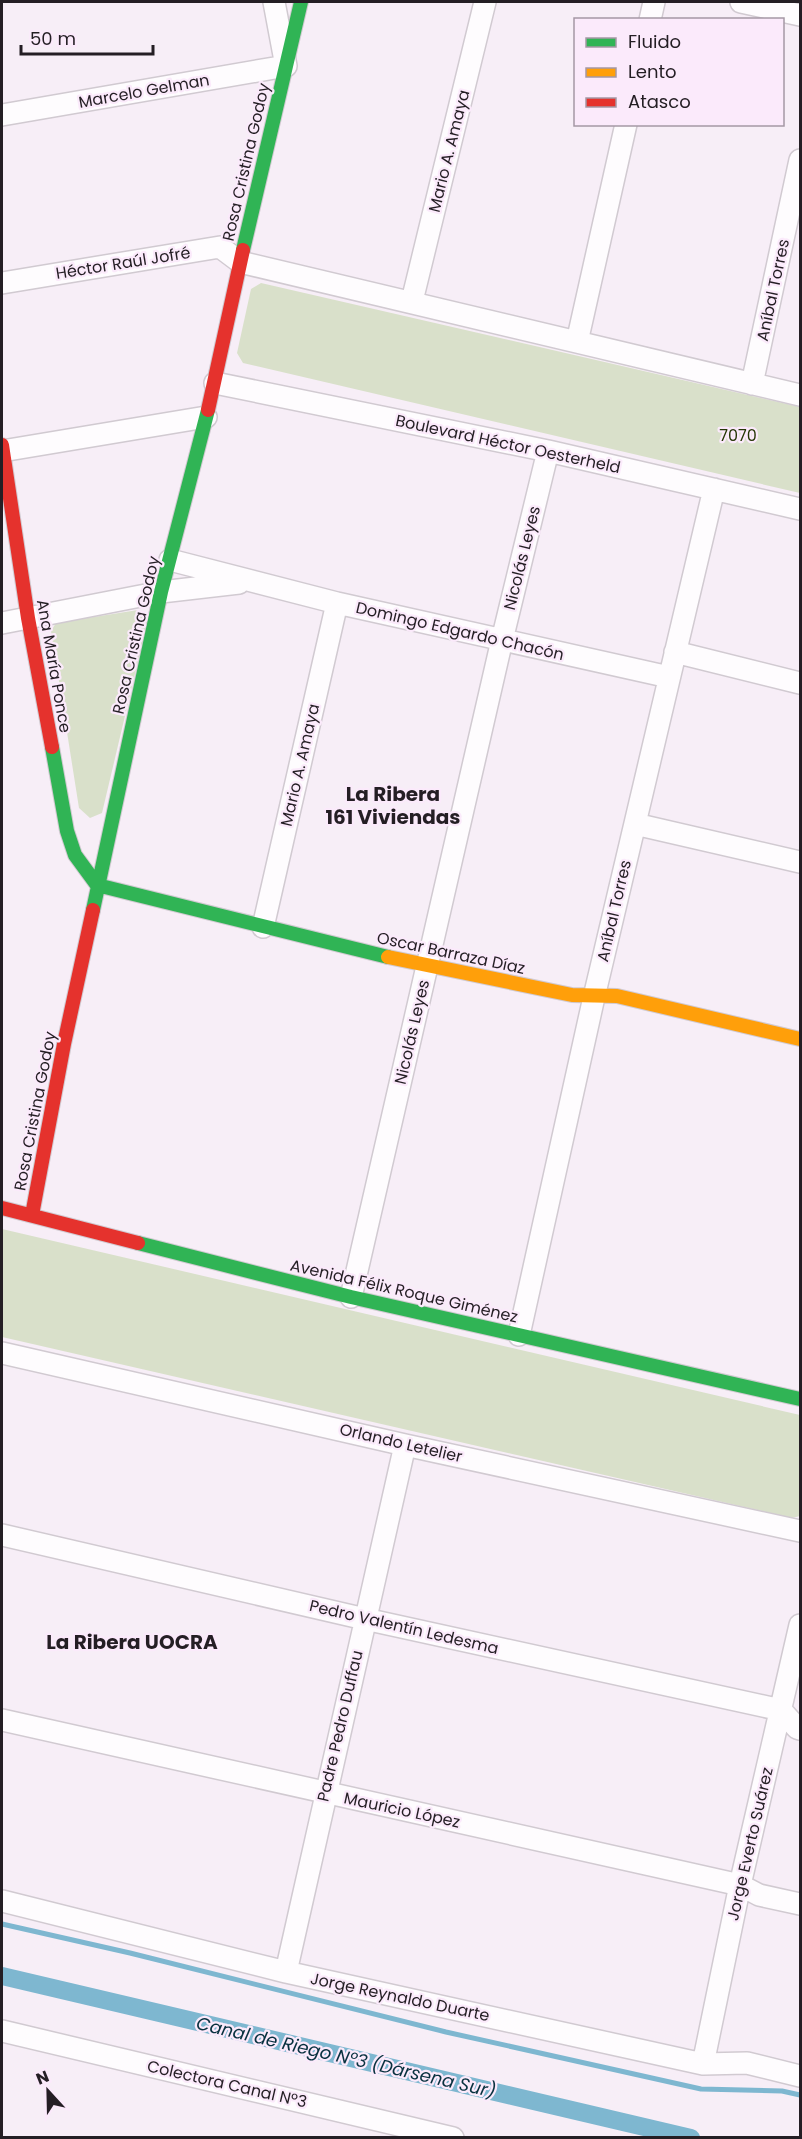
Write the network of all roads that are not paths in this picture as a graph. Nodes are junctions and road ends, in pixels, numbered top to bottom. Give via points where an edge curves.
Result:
1 (274, 2) edge
2 (301, 2) edge
3 (485, 2) edge
4 (654, 2) edge
5 (741, 2) edge
6 (801, 15) edge
7 (650, 18) edge
8 (286, 66) junction
9 (2, 115) edge
10 (626, 126) edge
11 (801, 160) edge
12 (240, 262) junction
13 (2, 283) edge
14 (412, 301) junction
15 (577, 342) junction
16 (215, 383) junction
17 (752, 384) junction
18 (801, 395) edge
19 (206, 417) junction
20 (2, 448) edge
21 (548, 451) junction
22 (714, 489) junction
23 (801, 509) edge
24 (170, 560) junction
25 (252, 582) junction
26 (161, 592) junction
27 (337, 603) junction
28 (28, 618) junction
29 (2, 623) edge
30 (502, 640) junction
31 (675, 652) junction
32 (669, 677) junction
33 (801, 683) edge
34 (634, 824) junction
35 (801, 862) edge
36 (97, 885) junction
37 (263, 927) junction
38 (427, 966) junction
39 (594, 997) junction
40 (801, 1039) edge
41 (2, 1208) edge
42 (32, 1215) junction
43 (351, 1297) junction
44 (519, 1335) junction
45 (2, 1353) edge
46 (801, 1399) edge
47 (405, 1445) junction
48 (801, 1531) edge
49 (2, 1535) edge
50 (365, 1619) junction
51 (801, 1625) edge
52 (781, 1710) junction
53 (2, 1720) edge
54 (801, 1729) edge
55 (325, 1793) junction
56 (740, 1885) junction
57 (2, 1901) edge
58 (801, 1904) edge
59 (286, 1972) junction
60 (2, 2031) edge
61 (703, 2064) junction
62 (801, 2076) edge
63 (453, 2138) edge

1 - 8 street
2 - 8 street, Rosa Cristina Godoy
3 - 14 street, Mario A. Amaya
4 - 7 street
5 - 6 street
8 - 9 street, Marcelo Gelman
8 - 12 street, Rosa Cristina Godoy
10 - 15 street
11 - 17 street, Aníbal Torres
12 - 13 street, Héctor Raúl Jofré via 220,247
12 - 14 street
12 - 16 street, Rosa Cristina Godoy
14 - 15 street
15 - 17 street
16 - 19 street, Rosa Cristina Godoy
16 - 21 street, Boulevard Héctor Oesterheld
17 - 18 street
19 - 20 street
19 - 24 street, Rosa Cristina Godoy
20 - 28 street, Ana María Ponce
21 - 22 street, Boulevard Héctor Oesterheld
21 - 30 street, Nicolás Leyes
22 - 23 street, Boulevard Héctor Oesterheld
22 - 31 street, Aníbal Torres
24 - 25 street, Domingo Edgardo Chacón
24 - 26 street, Rosa Cristina Godoy
25 - 26 street, Domingo Edgardo Chacón
25 - 27 street, Domingo Edgardo Chacón
26 - 28 street, Domingo Edgardo Chacón
26 - 36 street, Rosa Cristina Godoy
27 - 30 street, Domingo Edgardo Chacón
27 - 37 street, Mario A. Amaya
28 - 29 street, Domingo Edgardo Chacón
28 - 36 street, Ana María Ponce via 67,831 75,855
30 - 32 street, Domingo Edgardo Chacón
30 - 38 street, Nicolás Leyes
31 - 32 street, Aníbal Torres
31 - 33 street
32 - 34 street, Aníbal Torres
34 - 35 street
34 - 39 street, Aníbal Torres
36 - 37 street, Oscar Barraza Díaz
36 - 42 street, Rosa Cristina Godoy
37 - 38 street, Oscar Barraza Díaz
38 - 39 street, Oscar Barraza Díaz
38 - 43 street, Nicolás Leyes
39 - 40 street, Oscar Barraza Díaz via 617,996
39 - 44 street, Aníbal Torres
41 - 42 street, Avenida Félix Roque Giménez
42 - 43 street, Avenida Félix Roque Giménez
43 - 44 street, Avenida Félix Roque Giménez
44 - 46 street, Avenida Félix Roque Giménez
45 - 47 street, Orlando Letelier
47 - 48 street, Orlando Letelier
47 - 50 street, Padre Pedro Duffau
49 - 50 street, Pedro Valentín Ledesma
50 - 52 street, Pedro Valentín Ledesma
50 - 55 street, Padre Pedro Duffau
51 - 52 street, Jorge Everto Suárez
52 - 54 street
52 - 56 street, Jorge Everto Suárez
53 - 55 street, Mauricio López
55 - 56 street, Mauricio López
55 - 59 street, Padre Pedro Duffau
56 - 58 street, Mauricio López
56 - 61 street, Jorge Everto Suárez
57 - 59 street, Jorge Reynaldo Duarte
59 - 61 street, Jorge Reynaldo Duarte
60 - 63 street, Colectora Canal Nº3
61 - 62 street, Jorge Reynaldo Duarte via 747,2063

